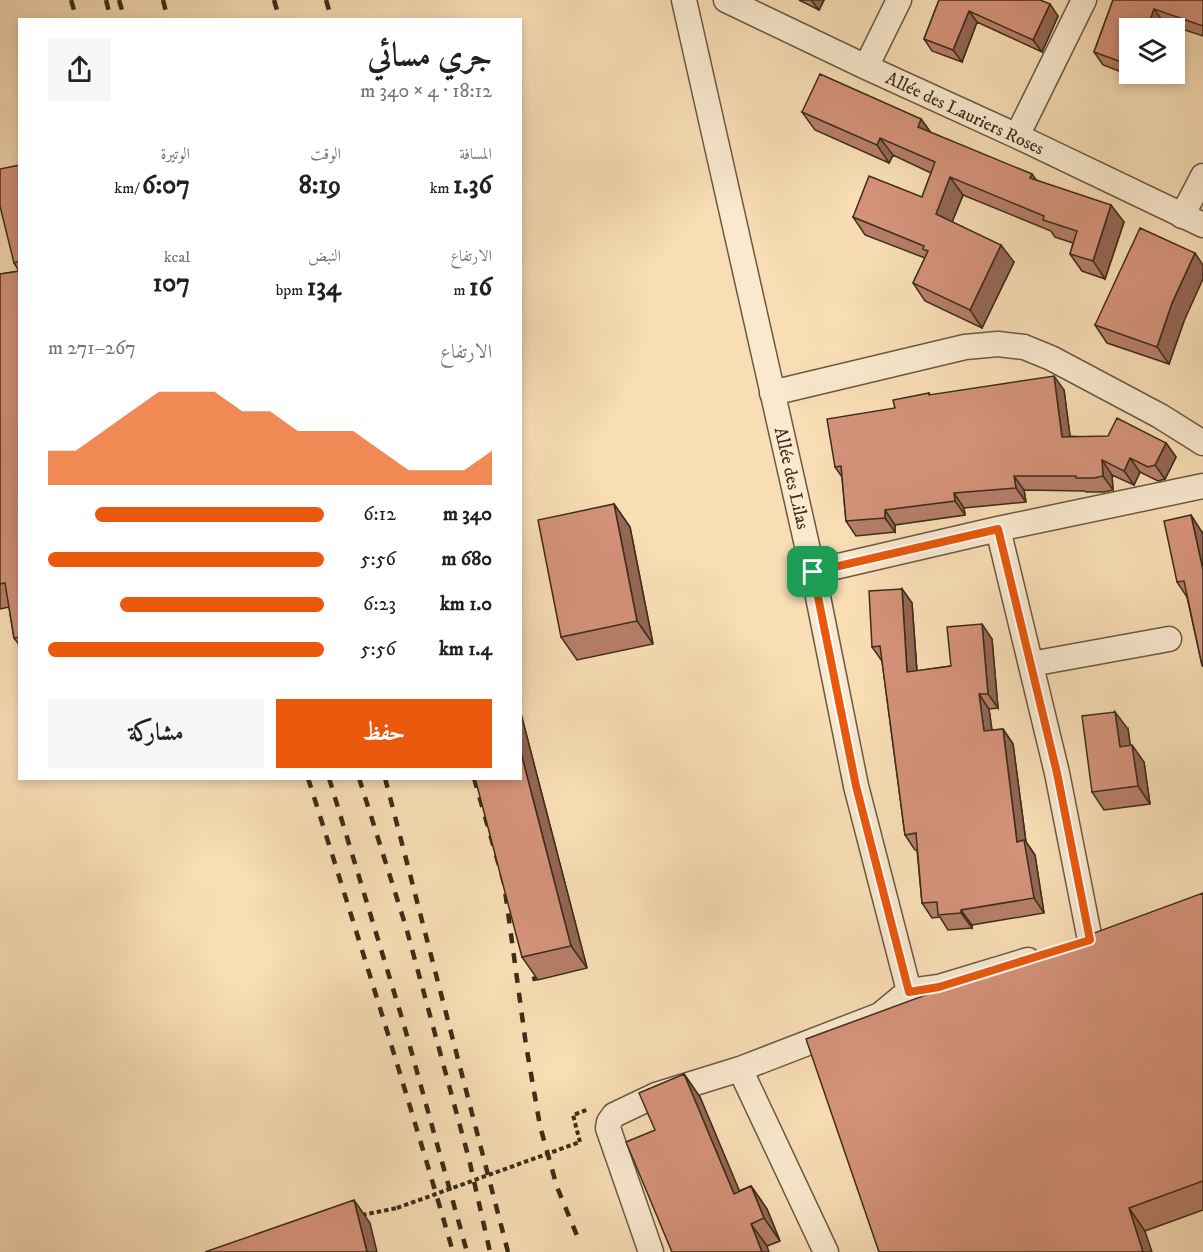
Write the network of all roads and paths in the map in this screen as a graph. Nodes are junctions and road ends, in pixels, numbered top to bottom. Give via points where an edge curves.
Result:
1 (684, 0) edge
2 (726, 0) edge
3 (900, 0) edge
4 (1084, 0) edge
5 (866, 67) junction
6 (1017, 136) junction
7 (1203, 176) edge
8 (1193, 221) edge
9 (772, 393) junction
10 (1203, 442) edge
11 (1203, 486) edge
12 (998, 529) junction
13 (813, 572) junction
14 (1169, 639) dead end
15 (1031, 664) junction
16 (909, 992) junction
17 (740, 1069) junction
18 (580, 1142) dead end
19 (362, 1215) dead end
20 (651, 1252) edge
21 (826, 1252) edge

1 - 9 street, Allée des Lilas
2 - 5 street, Allée des Lauriers Roses
3 - 5 street
4 - 6 street
5 - 6 street, Allée des Lauriers Roses
6 - 8 street, Allée des Lauriers Roses
7 - 8 street
9 - 10 street via 965,347 998,344 1024,347 1051,358
9 - 13 street, Allée des Lilas
11 - 12 street
12 - 13 street
12 - 15 street
13 - 16 street, Allée des Lilas via 856,786
14 - 15 street
15 - 16 street via 1057,773 1079,943 939,987
16 - 17 street via 880,1015
17 - 20 street via 656,1095 614,1115 609,1122
17 - 21 street
18 - 19 path, bridge via 397,1209

